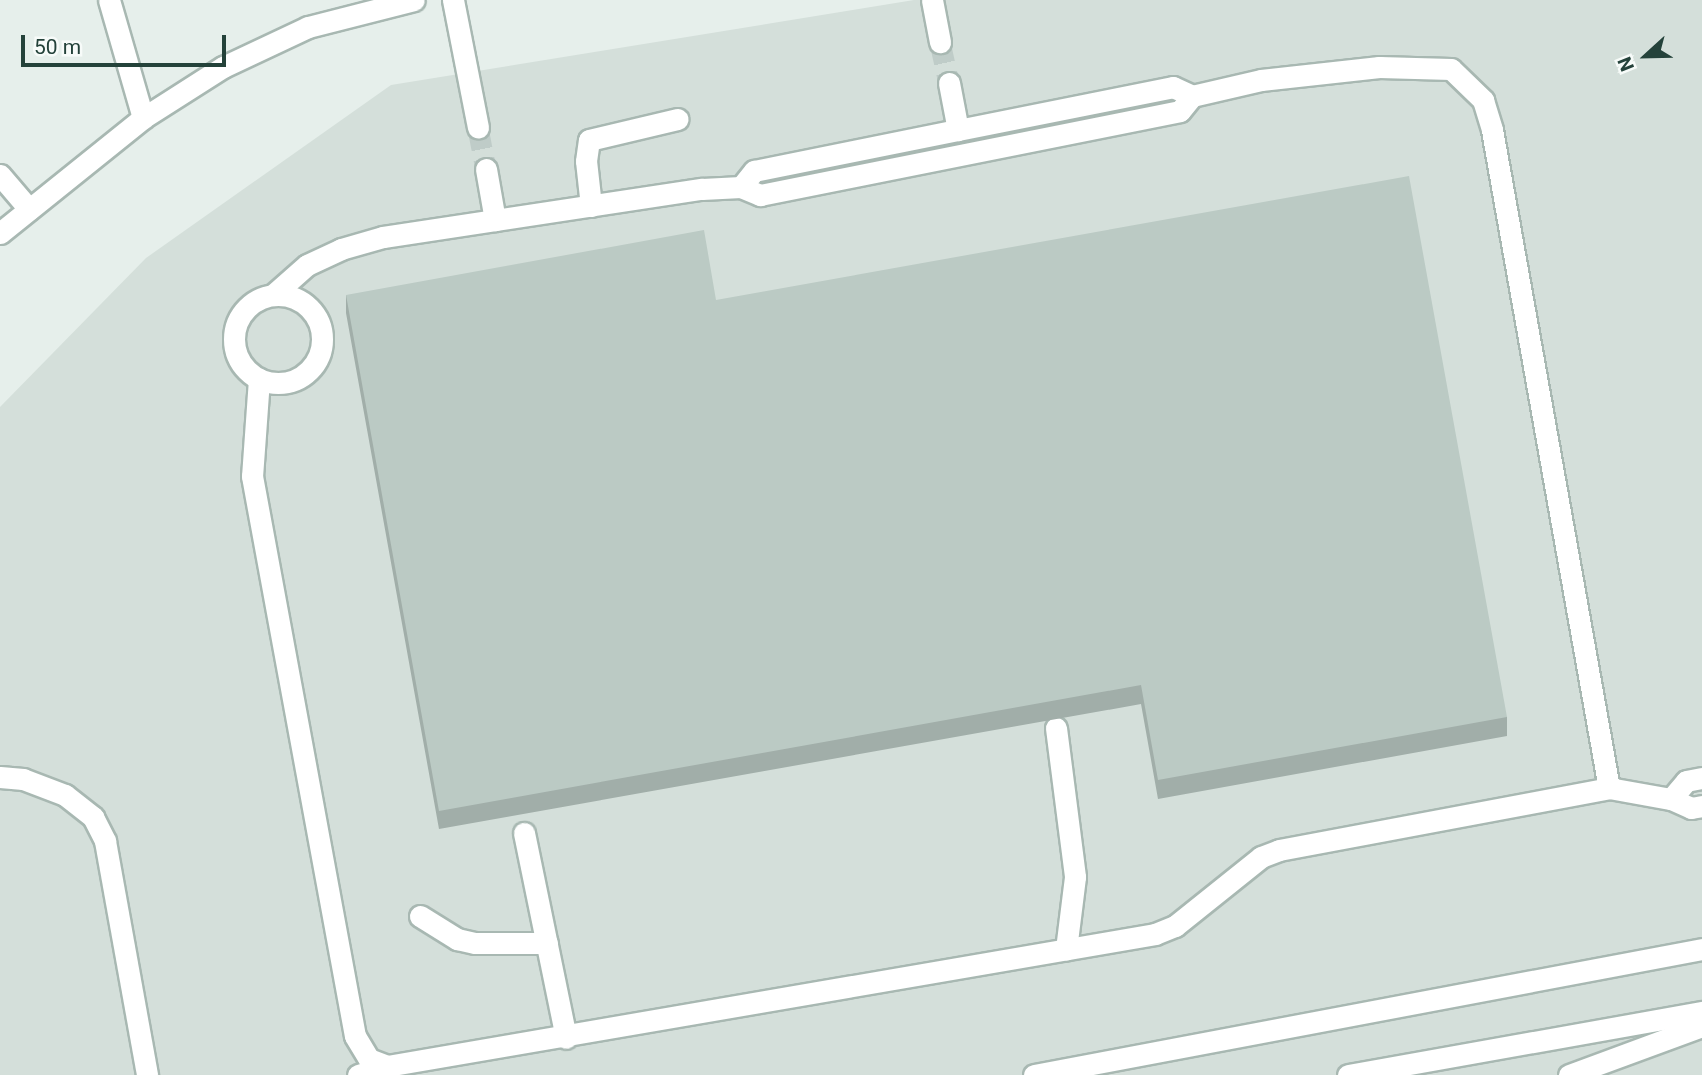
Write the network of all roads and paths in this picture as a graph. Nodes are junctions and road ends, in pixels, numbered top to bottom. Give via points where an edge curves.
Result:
1 (109, 0) edge
2 (414, 0) edge
3 (453, 0) edge
4 (932, 0) edge
5 (940, 42) tunnel mouth
6 (948, 83) tunnel mouth
7 (1192, 96) junction
8 (143, 118) junction
9 (678, 119) dead end
10 (478, 128) tunnel mouth
11 (958, 130) junction
12 (486, 169) tunnel mouth
13 (0, 175) edge
14 (741, 187) junction
15 (591, 206) junction
16 (29, 209) junction
17 (495, 220) junction
18 (0, 233) edge
19 (273, 295) junction
20 (259, 379) junction
21 (1056, 729) dead end
22 (0, 777) edge
23 (1702, 778) edge
24 (1609, 788) junction
25 (1671, 799) junction
26 (1702, 806) edge
27 (524, 833) dead end
28 (420, 916) dead end
29 (547, 943) junction
30 (1066, 949) junction
31 (1702, 949) edge
32 (1702, 1012) edge
33 (1702, 1026) edge
34 (566, 1038) junction
35 (387, 1066) junction
36 (147, 1075) edge
37 (358, 1075) edge
38 (1034, 1075) edge
39 (1348, 1075) edge
40 (1569, 1075) edge

1 - 8 street
2 - 8 street via 308,27 223,67
3 - 10 street
4 - 5 street
6 - 11 street
7 - 11 street via 1173,87
7 - 14 street via 1180,111 1166,114 760,195
7 - 24 street via 1261,80 1428,66 1451,69 1483,100
8 - 16 street
9 - 15 street via 589,140 586,161
11 - 14 street via 754,171
12 - 17 street
13 - 16 street
14 - 15 street
15 - 17 street
16 - 18 street
17 - 19 street via 341,248 307,265
19 - 20 street via 247,306 234,331 239,359
19 - 20 street via 295,298 313,312 322,339 312,367 301,376 273,383
20 - 35 street via 252,476 355,1036 369,1059
21 - 30 street via 1075,877
22 - 36 street via 23,779 65,795 93,817 105,841
23 - 25 street via 1686,781
24 - 25 street
24 - 30 street via 1279,850 1261,857 1175,926 1155,934
25 - 26 street via 1691,808
27 - 29 street
28 - 29 street via 457,939 475,943
29 - 34 street
30 - 34 street
31 - 38 street
32 - 39 street
33 - 40 street
34 - 35 street
35 - 37 street

